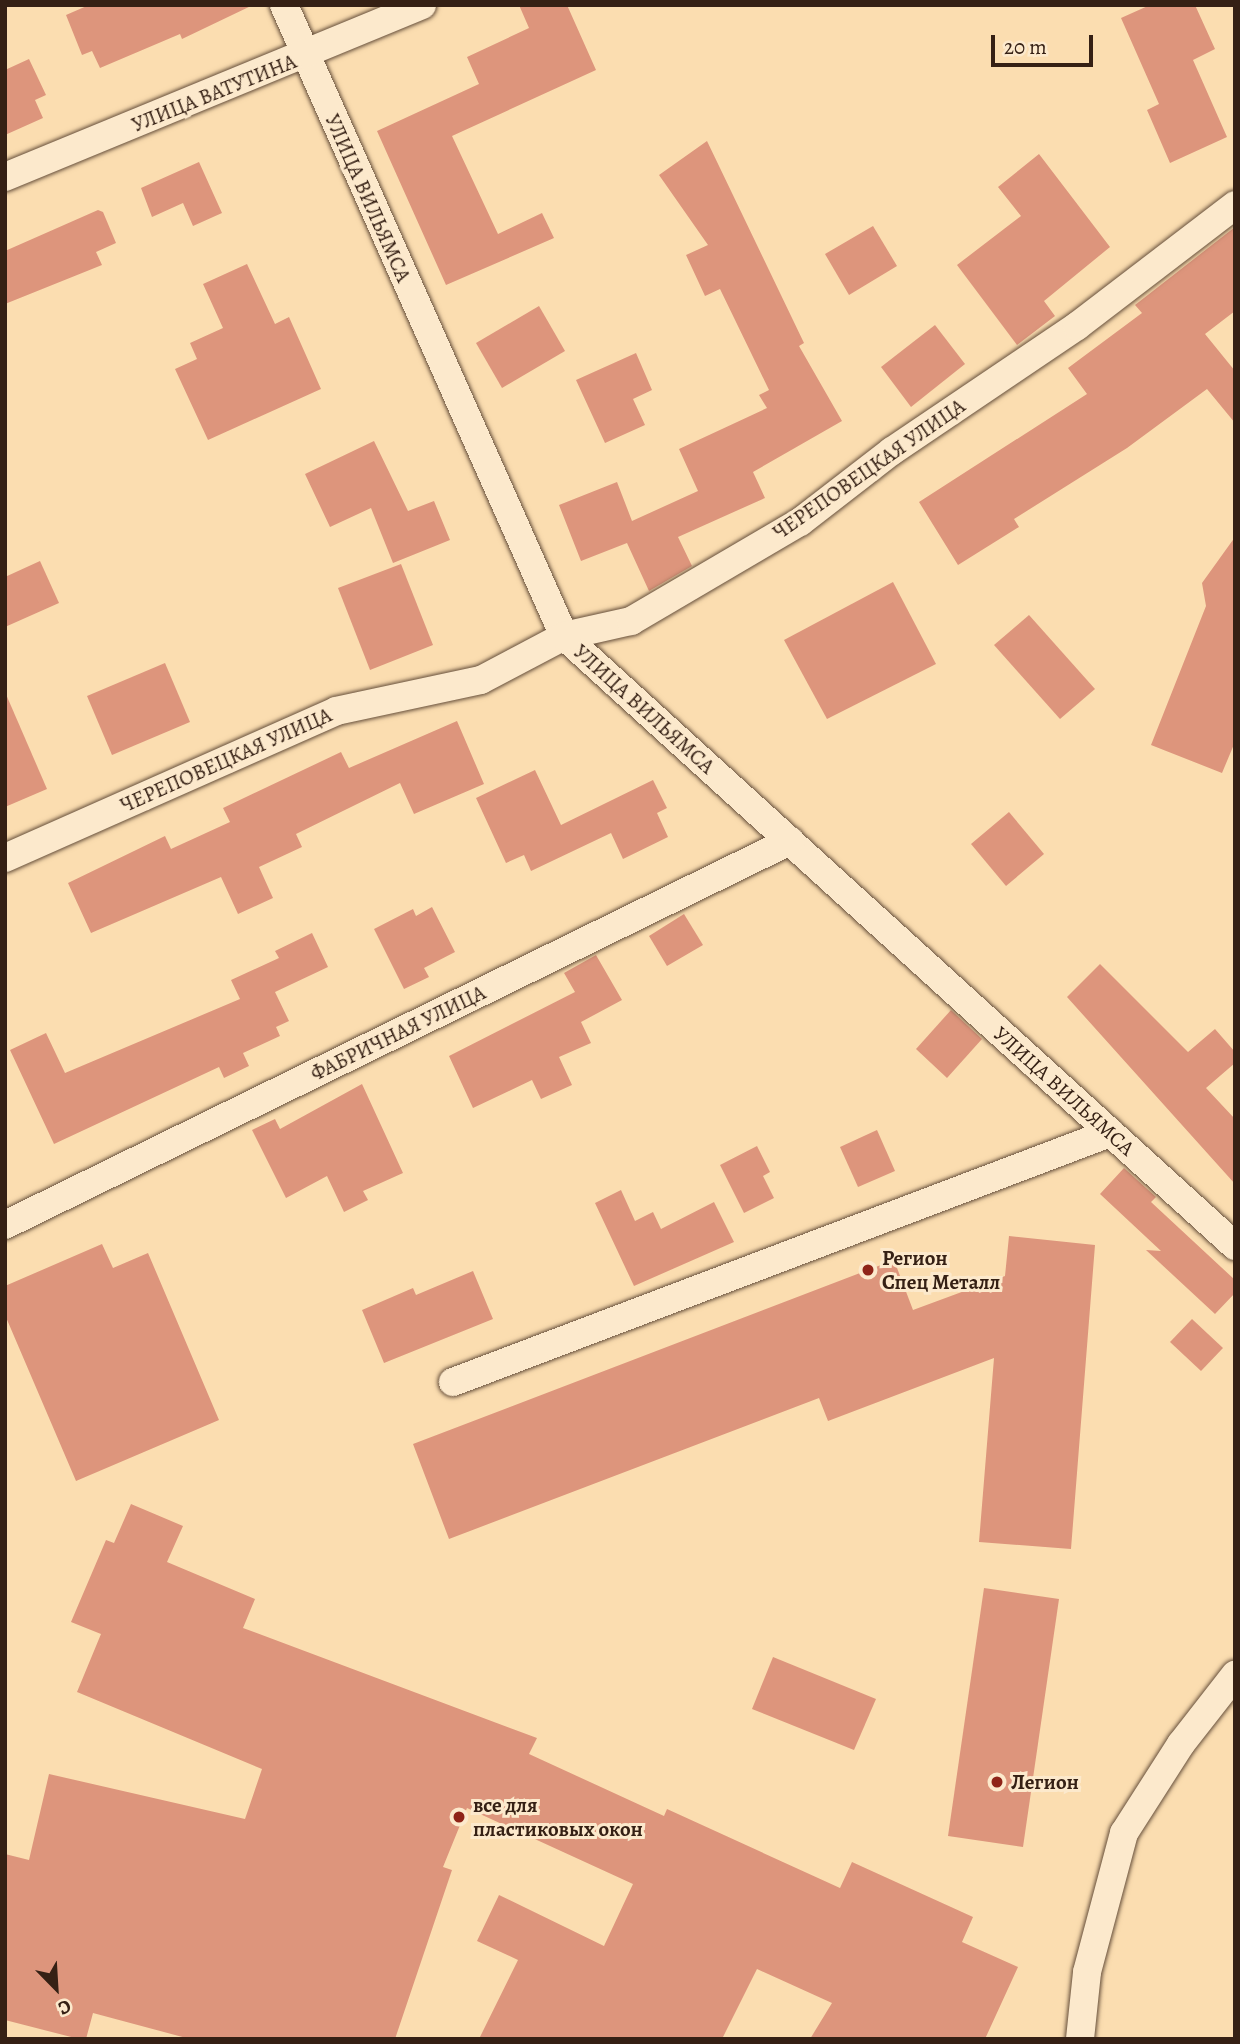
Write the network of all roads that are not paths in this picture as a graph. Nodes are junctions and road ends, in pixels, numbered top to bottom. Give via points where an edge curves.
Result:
1 (284, 5) edge
2 (422, 5) edge
3 (304, 56) junction
4 (5, 177) edge
5 (1235, 205) edge
6 (564, 636) junction
7 (790, 841) junction
8 (5, 858) edge
9 (1110, 1133) junction
10 (5, 1225) edge
11 (1235, 1246) edge
12 (453, 1382) dead end
13 (1235, 1675) edge
14 (1080, 2039) edge

1 - 3 street, УЛИЦА ВИЛЬЯМСА
2 - 3 street, УЛИЦА ВАТУТИНА
3 - 4 street, УЛИЦА ВАТУТИНА
3 - 6 street, УЛИЦА ВИЛЬЯМСА
5 - 6 street, ЧЕРЕПОВЕЦКАЯ УЛИЦА via 1077,326 892,451 800,522 631,621
6 - 7 street, УЛИЦА ВИЛЬЯМСА
6 - 8 street, ЧЕРЕПОВЕЦКАЯ УЛИЦА via 481,680 336,711
7 - 9 street, УЛИЦА ВИЛЬЯМСА
7 - 10 street, ФАБРИЧНАЯ УЛИЦА
9 - 11 street, УЛИЦА ВИЛЬЯМСА
9 - 12 street
13 - 14 street via 1181,1744 1124,1833 1087,1972

